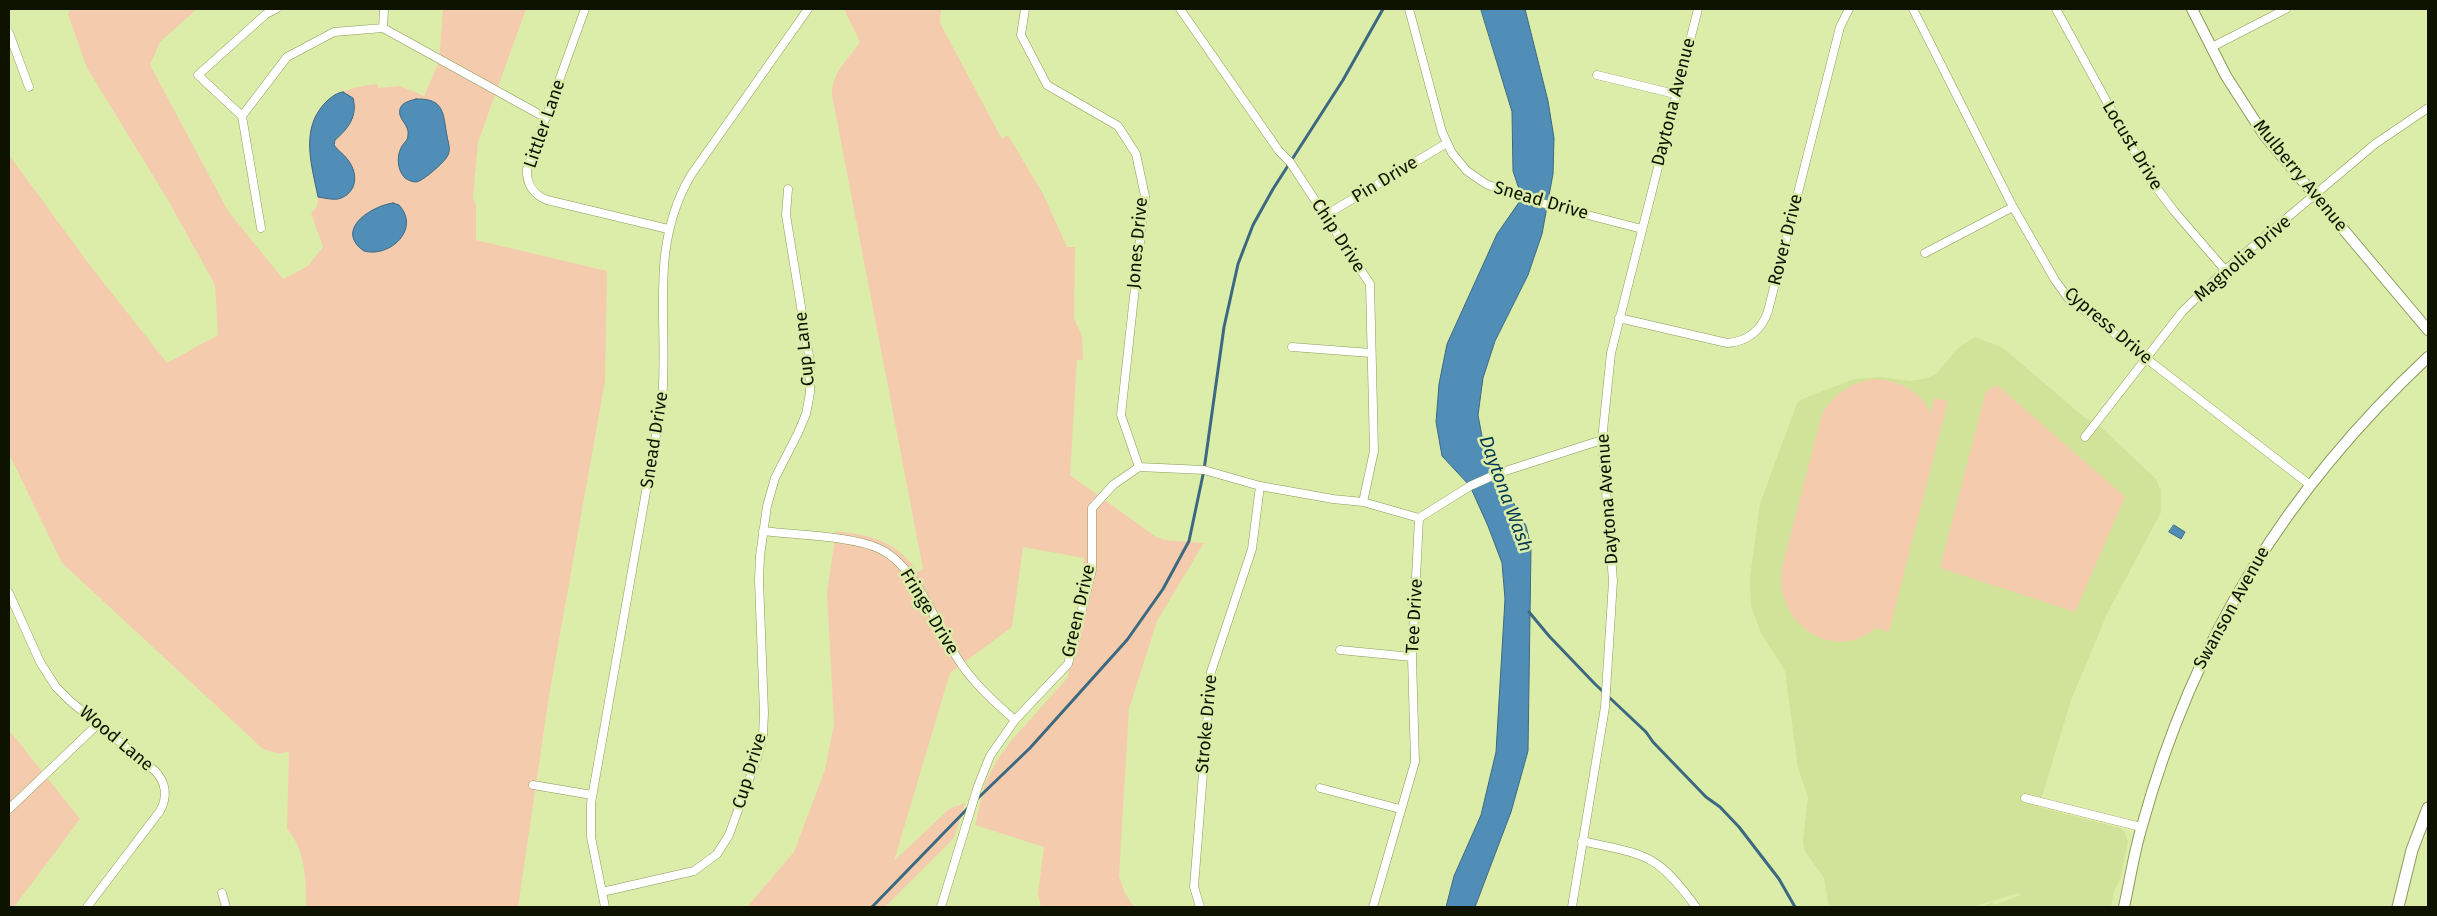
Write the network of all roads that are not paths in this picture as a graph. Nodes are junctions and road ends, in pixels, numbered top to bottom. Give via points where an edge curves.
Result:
1 (276, 9) edge
2 (384, 9) edge
3 (585, 9) edge
4 (808, 9) edge
5 (1025, 9) edge
6 (1180, 9) edge
7 (1408, 9) edge
8 (1698, 9) edge
9 (1849, 9) edge
10 (1913, 9) edge
11 (2056, 9) edge
12 (2192, 9) edge
13 (2286, 9) edge
14 (383, 28) junction
15 (9, 33) edge
16 (2212, 47) junction
17 (1597, 75) dead end
18 (29, 87) dead end
19 (1675, 94) junction
20 (2428, 108) edge
21 (242, 116) junction
22 (546, 118) junction
23 (1447, 143) junction
24 (788, 189) dead end
25 (2315, 196) junction
26 (2013, 207) junction
27 (1324, 216) junction
28 (261, 228) dead end
29 (668, 229) junction
30 (1642, 229) junction
31 (1925, 253) dead end
32 (2226, 270) junction
33 (1619, 318) junction
34 (2428, 330) edge
35 (1292, 347) dead end
36 (1371, 353) junction
37 (2428, 357) edge
38 (2147, 359) junction
39 (2085, 437) dead end
40 (1602, 440) junction
41 (1139, 467) junction
42 (2310, 484) junction
43 (1260, 486) junction
44 (1364, 502) junction
45 (1419, 518) junction
46 (763, 531) junction
47 (9, 593) edge
48 (1340, 650) dead end
49 (1412, 657) junction
50 (1015, 720) junction
51 (98, 724) junction
52 (533, 785) dead end
53 (1320, 788) dead end
54 (592, 795) junction
55 (2025, 798) dead end
56 (2428, 808) edge
57 (9, 809) edge
58 (1400, 809) junction
59 (2141, 827) junction
60 (1582, 841) junction
61 (602, 892) junction
62 (222, 893) dead end
63 (87, 907) edge
64 (226, 907) edge
65 (605, 907) edge
66 (941, 907) edge
67 (1200, 907) edge
68 (1373, 907) edge
69 (1572, 907) edge
70 (1696, 907) edge
71 (2124, 907) edge
72 (2398, 907) edge

1 - 21 street via 266,14 198,75
2 - 14 street
3 - 22 street, Littler Lane
4 - 29 street, Snead Drive via 691,175 677,200
5 - 41 street, Jones Drive via 1022,35 1047,85 1118,126 1136,154 1145,196 1121,415
6 - 27 street, Chip Drive via 1279,151 1290,162
7 - 23 street, Snead Drive
8 - 19 street, Daytona Avenue
9 - 33 street, Rover Drive via 1840,27 1767,314 1760,326 1744,340 1727,344
10 - 26 street, Cypress Drive
11 - 32 street, Locust Drive via 2147,176
12 - 16 street, Mulberry Avenue
13 - 16 street
14 - 21 street via 334,32 287,57
14 - 22 street
15 - 18 street
16 - 25 street, Mulberry Avenue via 2264,135
17 - 19 street
19 - 30 street, Daytona Avenue
20 - 25 street, Magnolia Drive via 2375,144
21 - 28 street
22 - 29 street, Littler Lane via 527,169 528,181 535,193 547,200
23 - 27 street, Pin Drive
23 - 30 street, Snead Drive via 1467,171 1493,188
24 - 46 street, Cup Lane via 786,214 810,362 811,388 802,424 772,485
25 - 32 street, Magnolia Drive
25 - 34 street, Mulberry Avenue
26 - 31 street
26 - 38 street, Cypress Drive via 2054,280 2068,298
27 - 36 street, Chip Drive via 1370,284
29 - 54 street, Snead Drive via 663,270 662,401
30 - 33 street, Daytona Avenue
32 - 38 street, Magnolia Drive via 2182,312
33 - 40 street, Daytona Avenue via 1611,353
35 - 36 street
36 - 44 street, Chip Drive via 1374,451
37 - 42 street, Swanson Avenue via 2362,423
38 - 39 street, Magnolia Drive
38 - 42 street, Cypress Drive
40 - 45 street via 1499,473 1470,486
40 - 60 street, Daytona Avenue via 1613,581 1605,707
41 - 43 street via 1204,470
41 - 50 street, Green Drive via 1113,485 1092,508 1092,570 1068,664
42 - 59 street, Swanson Avenue via 2247,576 2202,661 2166,750
43 - 44 street
43 - 67 street, Stroke Drive via 1252,549 1211,672 1194,887
44 - 45 street
45 - 49 street, Tee Drive
46 - 50 street, Fringe Drive via 860,542 889,554 907,572 966,671
46 - 61 street, Cup Drive via 759,580 764,724 758,756 729,835 717,854 694,871
47 - 51 street, Wood Lane via 50,680
48 - 49 street
49 - 58 street, Tee Drive via 1415,762
50 - 66 street, Green Drive via 990,756 978,786
51 - 57 street
51 - 63 street, Wood Lane via 157,772 164,783 165,796 160,811
52 - 54 street
53 - 58 street
54 - 61 street, Snead Drive via 591,837
55 - 59 street
56 - 72 main road via 2412,850
58 - 68 street, Tee Drive
59 - 71 street, Swanson Avenue
60 - 69 street, Daytona Avenue
60 - 70 street via 1646,856 1667,870
61 - 65 street, Snead Drive
62 - 64 street

